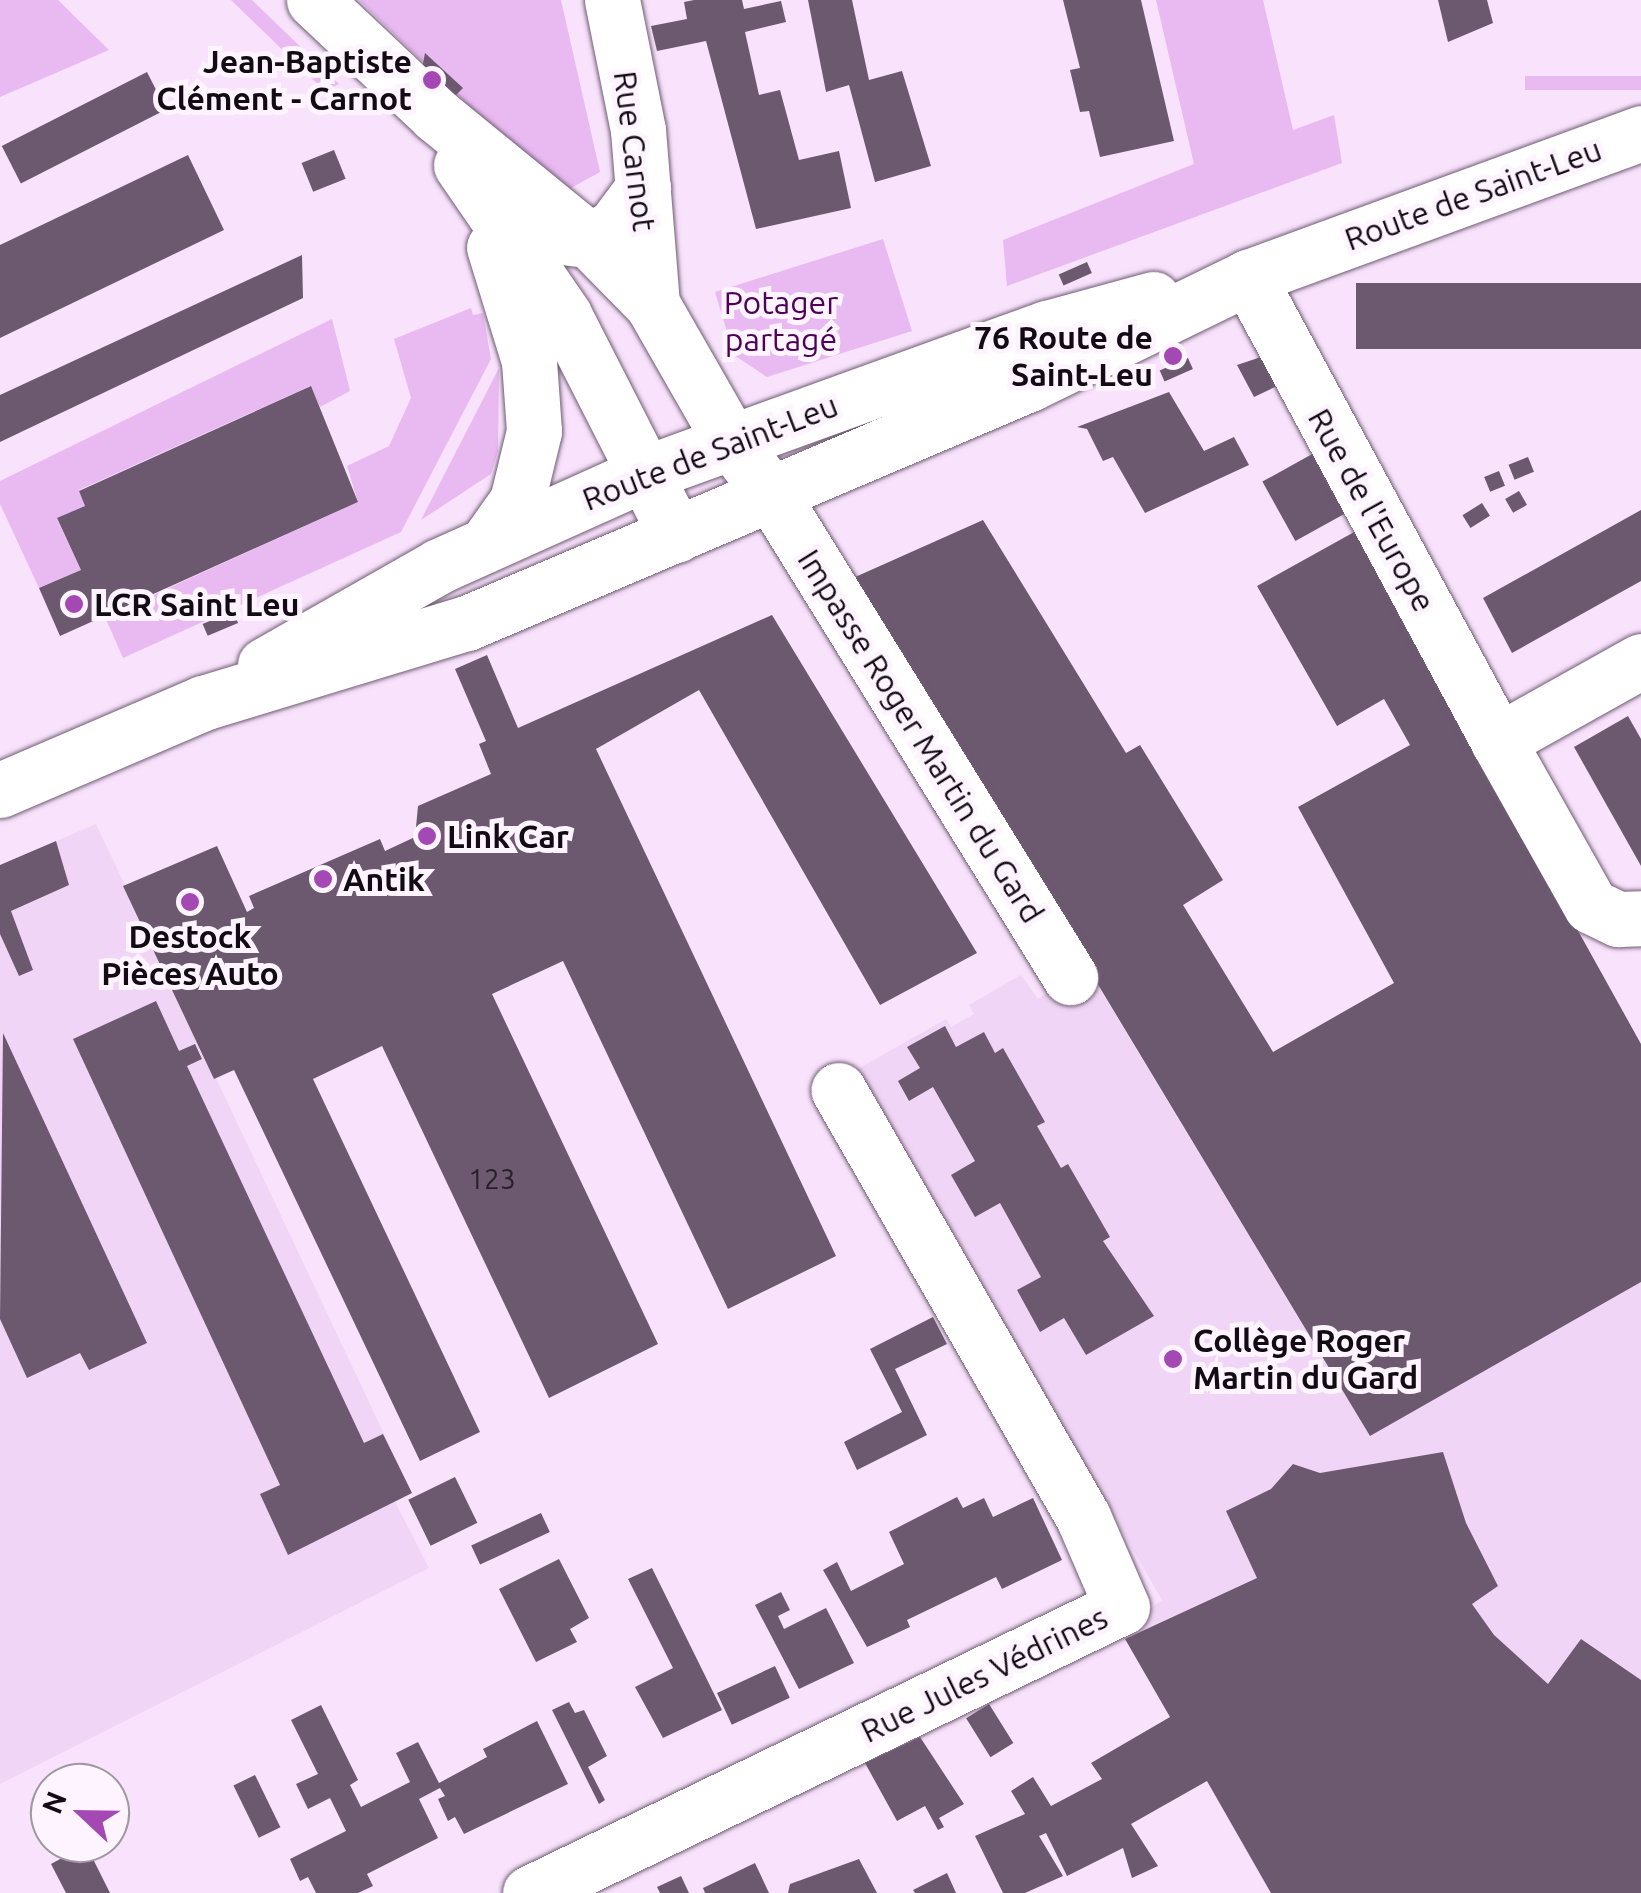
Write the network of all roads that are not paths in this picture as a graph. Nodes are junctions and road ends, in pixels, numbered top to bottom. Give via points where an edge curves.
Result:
1 (314, 0) edge
2 (612, 0) edge
3 (392, 75) junction
4 (1641, 133) edge
5 (460, 165) junction
6 (643, 188) junction
7 (588, 240) junction
8 (1248, 277) junction
9 (652, 304) junction
10 (730, 440) junction
11 (646, 473) junction
12 (772, 495) junction
13 (676, 535) junction
14 (488, 542) junction
15 (1641, 661) edge
16 (203, 704) junction
17 (1498, 741) junction
18 (0, 790) edge
19 (1641, 918) edge
20 (1070, 977) dead end
21 (838, 1090) dead end
22 (530, 1893) edge

1 - 3 street
2 - 6 street, Rue Carnot
3 - 5 street
3 - 7 street
4 - 8 street, Route de Saint-Leu
5 - 7 street via 527,223
5 - 11 street via 564,315
5 - 14 street via 512,293 534,414 525,481
6 - 7 street via 614,227
6 - 9 street, Rue Carnot
7 - 9 street
8 - 10 street, Route de Saint-Leu via 1048,328
8 - 12 street, Route de Saint-Leu via 1137,336
8 - 17 street, Rue de l'Europe
9 - 10 street, Impasse Roger Martin du Gard
10 - 11 street, Route de Saint-Leu
10 - 12 street, Impasse Roger Martin du Gard
11 - 13 street
11 - 14 street, Route de Saint-Leu
12 - 13 street, Route de Saint-Leu
12 - 20 street, Impasse Roger Martin du Gard
13 - 16 street, Route de Saint-Leu via 467,624
14 - 16 street, Route de Saint-Leu
15 - 17 street
16 - 18 street, Route de Saint-Leu
17 - 19 street, Rue de l'Europe via 1591,906 1618,919
21 - 22 street, Rue Jules Védrines via 1083,1518 1122,1607

